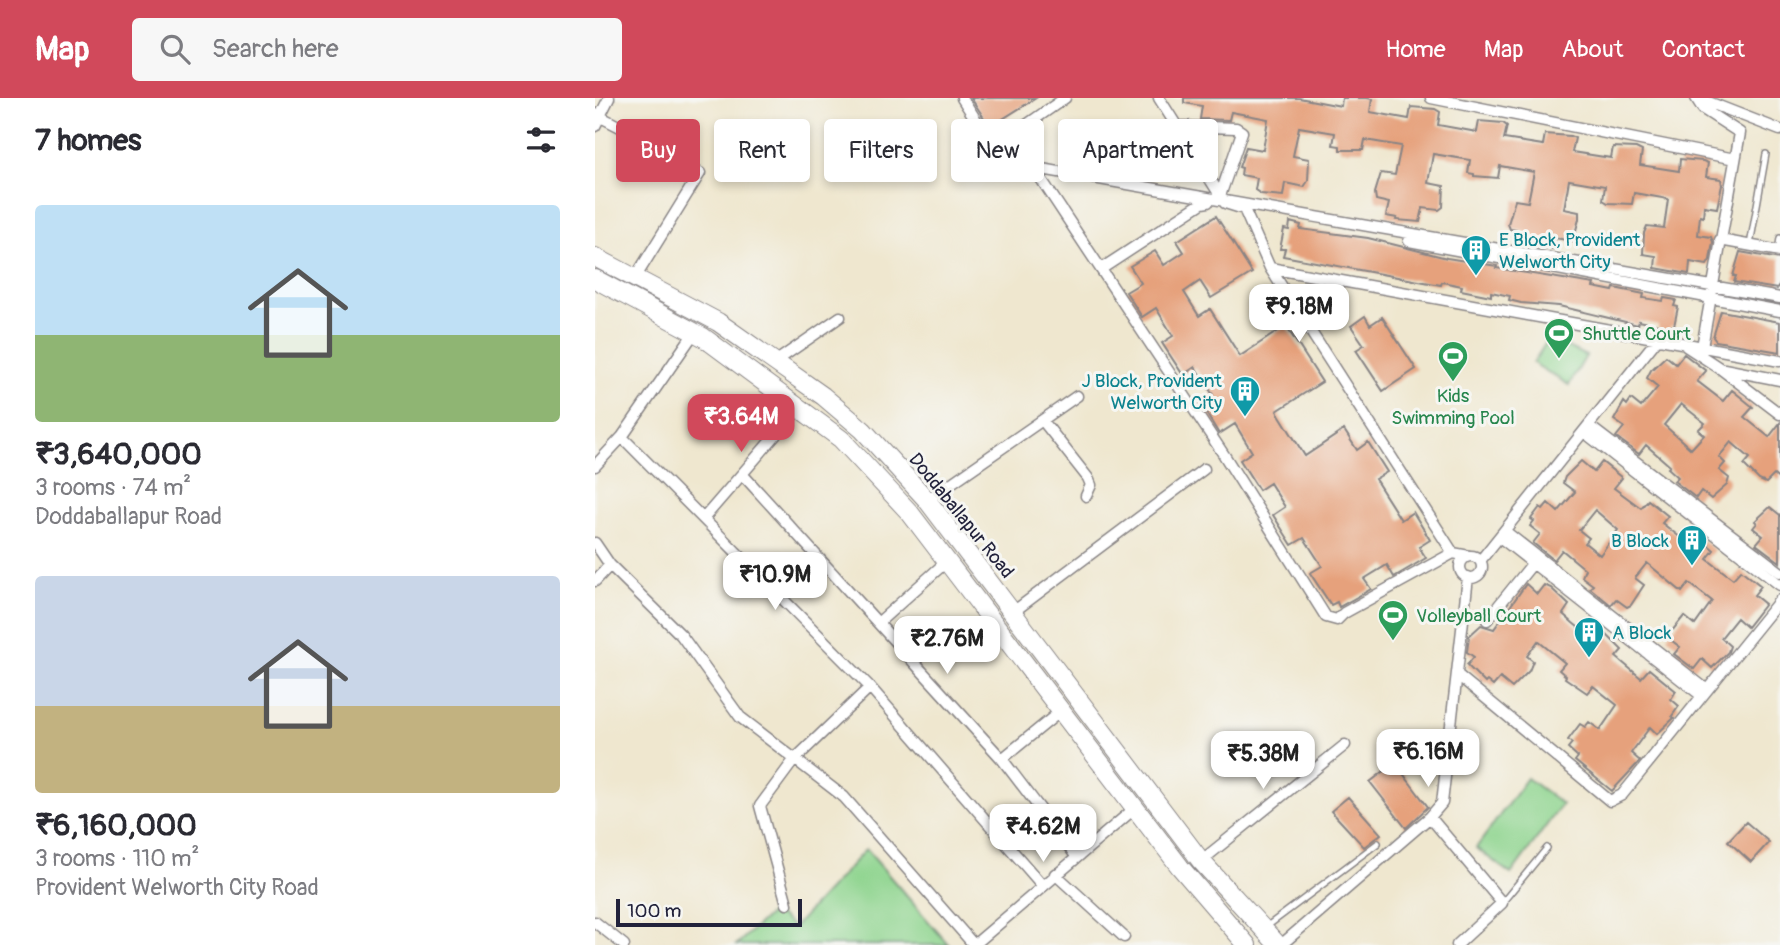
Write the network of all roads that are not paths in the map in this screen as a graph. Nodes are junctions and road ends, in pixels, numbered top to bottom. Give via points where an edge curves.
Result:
1 (609, 98) edge
2 (962, 98) edge
3 (1065, 98) edge
4 (1431, 98) edge
5 (1697, 98) edge
6 (1161, 100) edge
7 (597, 118) edge
8 (975, 119) edge
9 (1035, 119) edge
10 (1174, 119) edge
11 (616, 126) edge
12 (1218, 127) edge
13 (1780, 130) edge
14 (1766, 154) dead end
15 (1735, 159) junction
16 (1044, 170) edge
17 (1044, 181) edge
18 (694, 182) edge
19 (1212, 182) edge
20 (1222, 200) junction
21 (1244, 209) junction
22 (1780, 238) edge
23 (1720, 240) junction
24 (1750, 245) junction
25 (1779, 251) edge
26 (595, 257) edge
27 (1270, 268) junction
28 (1101, 269) junction
29 (635, 278) junction
30 (595, 279) edge
31 (1713, 284) junction
32 (1710, 298) junction
33 (1780, 298) edge
34 (1780, 311) edge
35 (840, 317) dead end
36 (694, 333) junction
37 (1659, 337) junction
38 (1678, 341) junction
39 (1702, 347) junction
40 (1780, 361) edge
41 (775, 362) junction
42 (1721, 369) junction
43 (1780, 380) edge
44 (1077, 396) dead end
45 (799, 408) junction
46 (1780, 414) edge
47 (1043, 421) junction
48 (1587, 429) junction
49 (622, 437) junction
50 (595, 466) edge
51 (1204, 469) dead end
52 (744, 476) junction
53 (1086, 496) dead end
54 (927, 500) junction
55 (704, 518) junction
56 (1504, 535) junction
57 (595, 543) edge
58 (1453, 553) junction
59 (1475, 559) junction
60 (947, 561) junction
61 (1533, 563) junction
62 (610, 565) junction
63 (1780, 572) edge
64 (1468, 578) junction
65 (595, 581) edge
66 (1780, 584) edge
67 (1780, 600) edge
68 (1013, 612) junction
69 (1487, 620) dead end
70 (878, 623) junction
71 (1459, 676) junction
72 (870, 687) junction
73 (1705, 693) junction
74 (1062, 710) junction
75 (1345, 745) dead end
76 (794, 760) junction
77 (1002, 760) junction
78 (1134, 809) junction
79 (1430, 817) junction
80 (1378, 843) dead end
81 (1547, 848) dead end
82 (1076, 856) junction
83 (1201, 861) junction
84 (1055, 874) junction
85 (1042, 885) junction
86 (1502, 903) junction
87 (787, 904) dead end
88 (595, 922) edge
89 (1263, 929) junction
90 (1124, 937) dead end
91 (619, 944) edge
92 (1244, 944) edge
93 (974, 945) edge
94 (1279, 945) edge
95 (1457, 945) edge

1 - 7 street
2 - 8 street
3 - 9 street
4 - 15 street
5 - 13 street
5 - 15 street via 1703,109 1739,131
6 - 10 street
7 - 11 street
12 - 20 street via 1242,132
14 - 24 lane
15 - 23 street
16 - 20 street
17 - 28 street
18 - 29 street
19 - 20 street
20 - 21 street
20 - 28 street via 1202,202
20 - 31 street
21 - 27 street
21 - 32 street
22 - 25 lane
23 - 24 street
23 - 31 street
24 - 25 street
26 - 29 main road, Doddaballapur Road
27 - 37 street
27 - 58 street
28 - 58 street via 1326,617 1337,620
29 - 41 main road, Doddaballapur Road via 718,322
30 - 36 main road, Doddaballapur Road
31 - 32 street
31 - 33 street
32 - 34 street
32 - 39 street
35 - 41 street
36 - 45 main road, Doddaballapur Road
36 - 49 street
37 - 38 street
37 - 48 street
38 - 39 street
38 - 42 street
39 - 40 street
41 - 54 main road, Doddaballapur Road via 863,430
42 - 43 street
42 - 46 street
44 - 47 street
45 - 52 street
45 - 60 main road, Doddaballapur Road via 842,440 910,513
47 - 53 street via 1088,478 1091,485
47 - 54 street
48 - 56 street
48 - 63 street
48 - 66 street
49 - 50 street
49 - 55 street
51 - 68 street
52 - 55 street
52 - 70 street
54 - 68 main road, Doddaballapur Road
55 - 72 street
56 - 59 street
56 - 61 street
56 - 73 street
57 - 62 street
58 - 59 street
59 - 64 street via 1480,573
59 - 64 street via 1460,564
60 - 70 street
60 - 74 main road, Doddaballapur Road
61 - 69 street
61 - 73 street
62 - 65 street
62 - 76 street via 681,635 740,717
64 - 71 street
67 - 73 street
68 - 83 main road, Doddaballapur Road
70 - 77 street
71 - 73 street via 1610,801 1622,795
71 - 79 street via 1442,803
72 - 76 street
72 - 85 street
74 - 77 street
74 - 78 main road, Doddaballapur Road
75 - 83 street
76 - 87 street via 759,811
76 - 93 street via 844,797
77 - 82 street
78 - 82 street
78 - 92 main road, Doddaballapur Road
79 - 86 street
79 - 94 street
80 - 89 lane
81 - 86 lane
82 - 84 street
83 - 89 main road, Doddaballapur Road
84 - 85 street
84 - 90 street
85 - 93 street
86 - 95 street
88 - 91 street
89 - 94 main road, Doddaballapur Road

